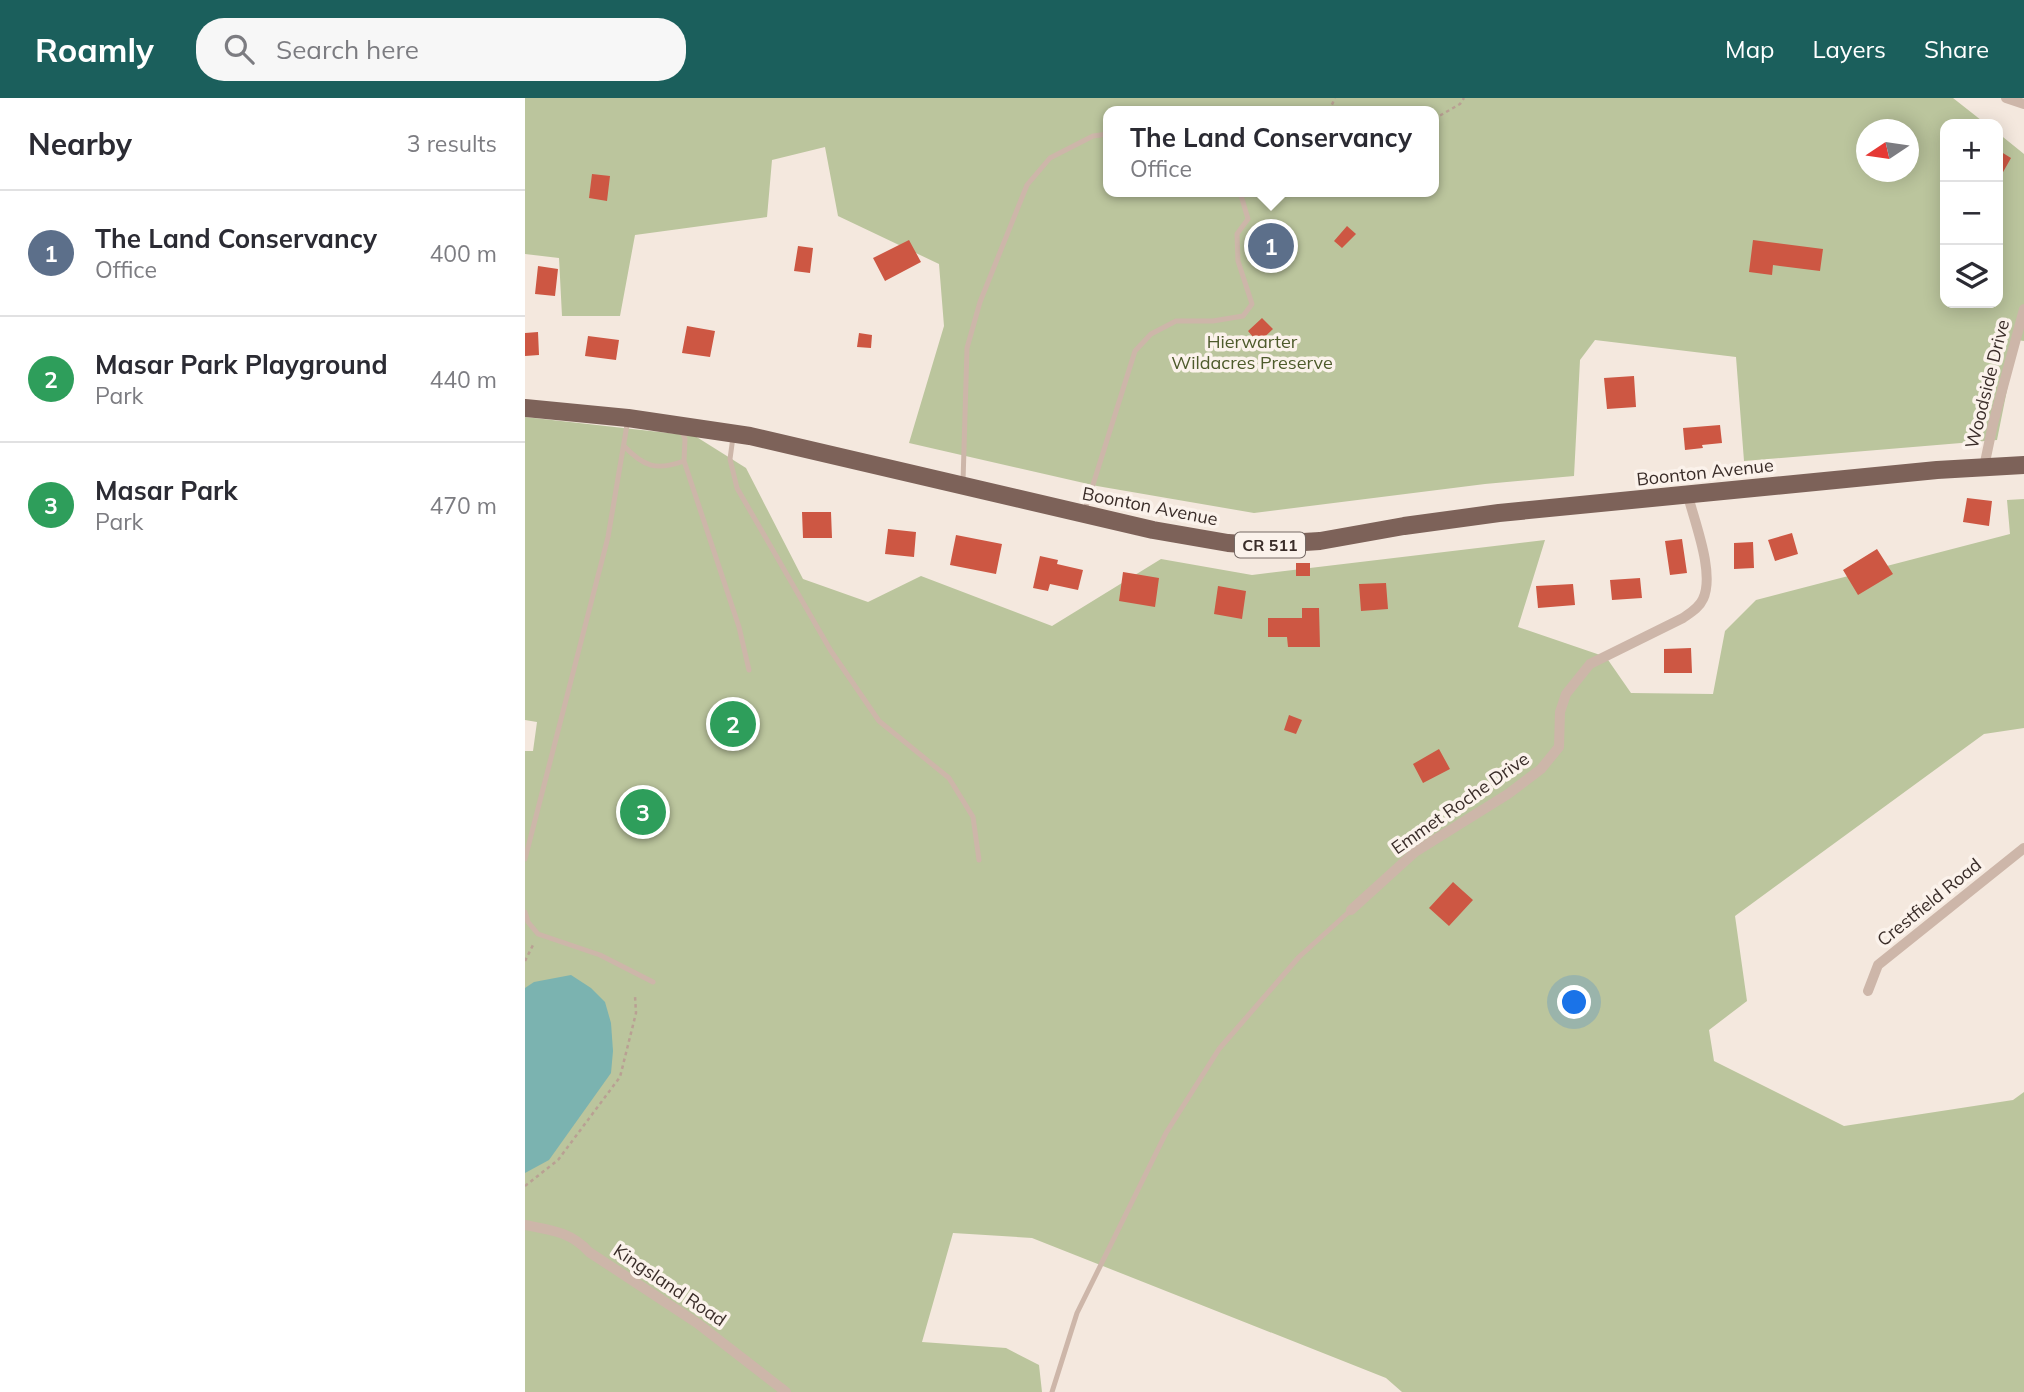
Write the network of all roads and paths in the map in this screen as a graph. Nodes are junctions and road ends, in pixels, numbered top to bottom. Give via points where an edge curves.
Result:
1 (1464, 98) edge
2 (2005, 98) edge
3 (2024, 104) edge
4 (1439, 116) edge
5 (1103, 135) edge
6 (1241, 197) edge
7 (2024, 309) edge
8 (525, 408) edge
9 (628, 418) junction
10 (687, 430) junction
11 (734, 434) junction
12 (624, 446) junction
13 (684, 461) junction
14 (2024, 465) edge
15 (1984, 467) junction
16 (963, 485) junction
17 (1688, 496) junction
18 (1084, 514) junction
19 (749, 670) dead end
20 (2024, 848) edge
21 (525, 859) edge
22 (979, 860) dead end
23 (1351, 910) joint
24 (525, 912) edge
25 (538, 934) junction
26 (525, 961) edge
27 (653, 982) dead end
28 (1868, 991) dead end
29 (635, 996) dead end
30 (525, 1186) edge
31 (525, 1225) edge
32 (786, 1392) edge
33 (1052, 1392) edge

1 - 4 path
2 - 3 street
5 - 16 lane via 1050,158 1027,185 980,302 967,348
6 - 18 lane via 1248,219 1237,234 1238,261 1252,304 1243,316 1176,321 1151,334 1135,351
7 - 15 street, Woodside Drive
8 - 9 main road, Boonton Avenue / CR 511
9 - 10 main road, Boonton Avenue / CR 511
9 - 12 lane
10 - 11 main road, Boonton Avenue / CR 511
10 - 13 lane
11 - 16 main road, Boonton Avenue / CR 511
11 - 22 lane via 730,459 737,488 750,512 831,651 879,721 949,778 973,817
12 - 13 lane via 638,462 664,468
12 - 21 lane via 608,537
13 - 19 lane
14 - 15 main road, Boonton Avenue / CR 511
15 - 17 main road, Boonton Avenue / CR 511
16 - 18 main road, Boonton Avenue / CR 511
17 - 18 main road, Boonton Avenue / CR 511 via 1499,513 1283,544 1228,543
17 - 23 street, Emmet Roche Drive via 1708,580 1703,600 1683,618 1590,664 1566,694 1560,712 1559,747 1541,769 1415,852
20 - 28 street, Crestfield Road via 1878,965
23 - 33 lane via 1299,957 1219,1049 1166,1133 1077,1313
24 - 25 lane
25 - 26 path
25 - 27 lane via 600,955
29 - 30 path via 636,1013 620,1077 558,1160
31 - 32 street, Kingsland Road via 578,1240

